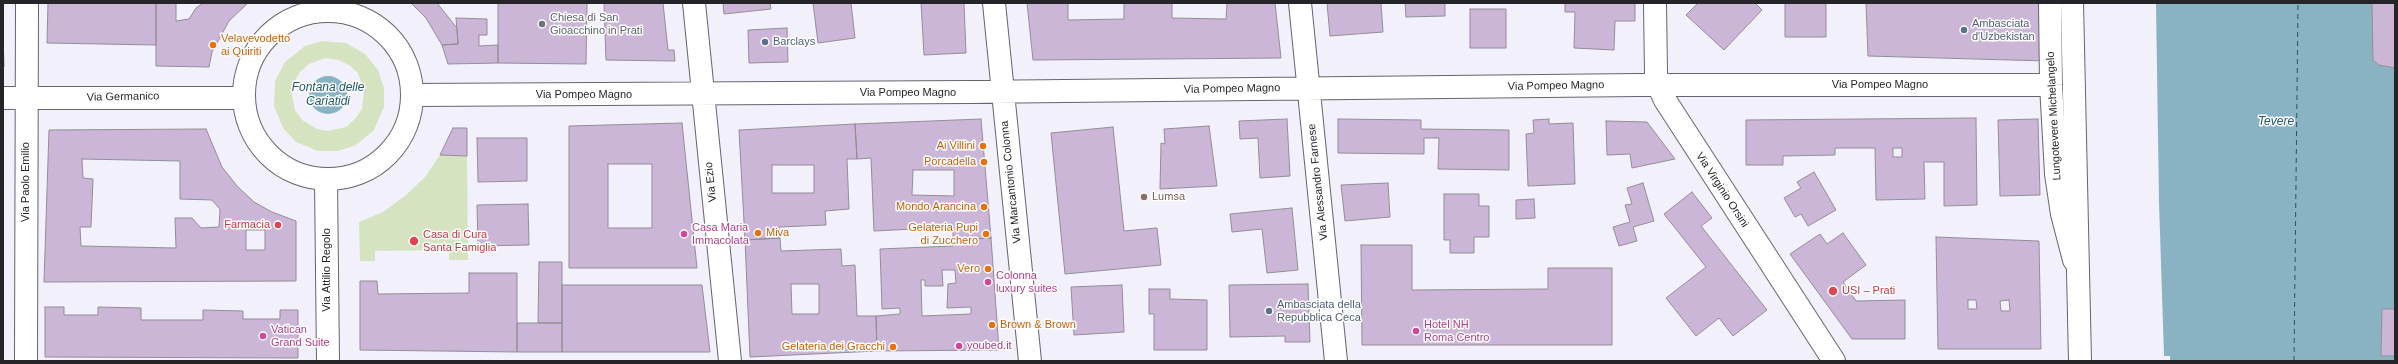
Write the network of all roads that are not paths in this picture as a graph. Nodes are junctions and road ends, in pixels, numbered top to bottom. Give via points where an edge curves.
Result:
1 (27, 3) edge
2 (694, 3) edge
3 (994, 3) edge
4 (1300, 3) edge
5 (1655, 3) edge
6 (2050, 3) edge
7 (2072, 3) edge
8 (328, 7) edge
9 (1658, 85) junction
10 (2051, 85) junction
11 (1310, 88) junction
12 (1002, 92) junction
13 (702, 94) junction
14 (412, 95) junction
15 (3, 98) edge
16 (26, 98) junction
17 (243, 98) junction
18 (326, 180) junction
19 (2080, 275) junction
20 (2085, 358) edge
21 (26, 361) edge
22 (328, 361) edge
23 (730, 361) edge
24 (1030, 361) edge
25 (1336, 361) edge
26 (1834, 361) edge

1 - 16 street, Via Paolo Emilio
2 - 13 street, Via Ezio
3 - 12 street, Via Marcantonio Colonna
4 - 11 street, Via Alessandro Farnese
5 - 9 street, Via Virginio Orsini via 1655,58
6 - 10 street, Lungotevere Michelangelo
7 - 19 street, Lungotevere Michelangelo
8 - 14 street via 363,18 388,36 406,62 412,82
8 - 17 street via 299,16 270,33 250,61
9 - 10 street, Via Pompeo Magno
9 - 11 street, Via Pompeo Magno
9 - 26 street, Via Virginio Orsini via 1674,116
10 - 19 street, Lungotevere Michelangelo via 2058,188 2068,239
11 - 12 street, Via Pompeo Magno
11 - 25 street, Via Alessandro Farnese
12 - 13 street, Via Pompeo Magno
12 - 24 street, Via Marcantonio Colonna
13 - 14 street, Via Pompeo Magno
13 - 23 street, Via Ezio
14 - 18 street via 406,128 386,157 357,175
15 - 16 street, Via Germanico
16 - 17 street, Via Germanico
16 - 21 street, Via Paolo Emilio
17 - 18 street via 250,128 267,154 292,172
18 - 22 street, Via Attilio Regolo
19 - 20 street, Lungotevere Michelangelo

